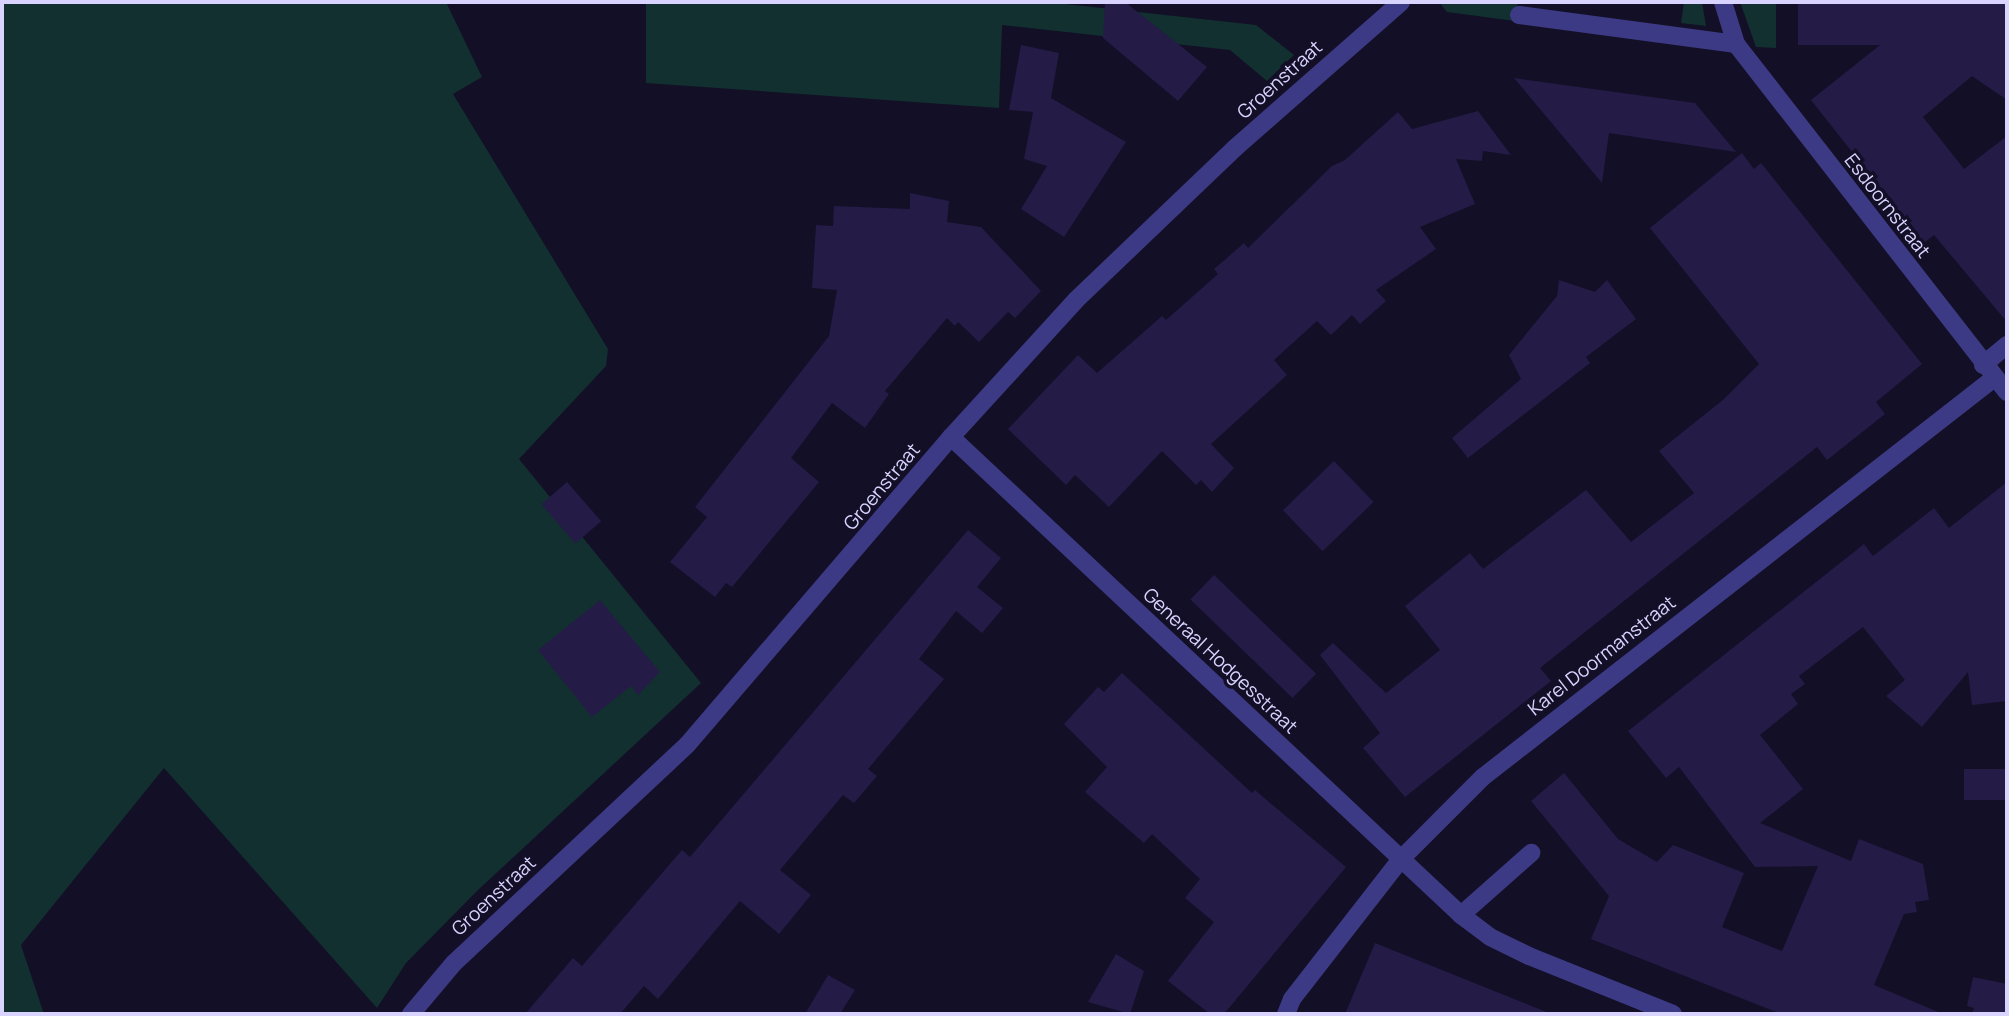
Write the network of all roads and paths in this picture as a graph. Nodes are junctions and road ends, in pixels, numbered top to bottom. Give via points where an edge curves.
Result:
1 (1401, 2) edge
2 (1723, 2) edge
3 (1519, 15) dead end
4 (1736, 44) junction
5 (2007, 345) edge
6 (1988, 372) junction
7 (2007, 392) edge
8 (951, 437) junction
9 (1531, 853) dead end
10 (1402, 859) junction
11 (1461, 915) junction
12 (411, 1014) edge
13 (1286, 1014) edge
14 (1673, 1014) edge

1 - 8 street, Groenstraat via 1235,148 1076,300
2 - 4 street, Esdoornstraat
3 - 4 street
4 - 6 street, Esdoornstraat
5 - 6 street, Karel Doormanstraat
6 - 7 street, Esdoornstraat
6 - 10 street, Karel Doormanstraat via 1483,777
8 - 10 street, Generaal Hodgesstraat
8 - 12 street, Groenstraat via 687,745 454,962
9 - 11 street
10 - 11 street, Generaal Hodgesstraat
10 - 13 street, Karel Doormanstraat via 1292,999
11 - 14 street, Generaal Hodgesstraat via 1490,937 1529,956

